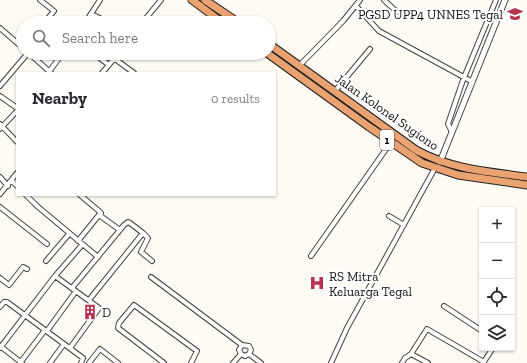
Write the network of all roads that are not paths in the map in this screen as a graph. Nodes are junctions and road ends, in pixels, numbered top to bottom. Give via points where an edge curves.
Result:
1 (40, 0) edge
2 (101, 0) edge
3 (161, 0) edge
4 (192, 0) edge
5 (205, 0) edge
6 (384, 0) edge
7 (496, 0) edge
8 (505, 0) edge
9 (213, 2) edge
10 (357, 2) edge
11 (397, 12) dead end
12 (91, 14) joint
13 (50, 16) edge
14 (95, 16) edge
15 (148, 16) edge
16 (213, 16) edge
17 (230, 16) edge
18 (0, 28) edge
19 (16, 41) edge
20 (276, 49) edge
21 (370, 49) dead end
22 (23, 60) edge
23 (37, 60) edge
24 (58, 60) edge
25 (102, 60) edge
26 (114, 60) edge
27 (116, 60) edge
28 (276, 60) edge
29 (109, 65) junction
30 (299, 66) junction
31 (50, 72) edge
32 (103, 72) edge
33 (133, 72) edge
34 (317, 78) junction
35 (464, 78) junction
36 (471, 81) junction
37 (312, 85) junction
38 (0, 86) edge
39 (335, 91) junction
40 (0, 96) edge
41 (16, 109) edge
42 (16, 111) edge
43 (1, 127) edge
44 (451, 130) junction
45 (16, 141) edge
46 (391, 142) junction
47 (440, 162) junction
48 (434, 168) junction
49 (16, 174) edge
50 (0, 177) edge
51 (527, 177) edge
52 (12, 181) junction
53 (16, 185) edge
54 (527, 185) edge
55 (8, 186) junction
56 (0, 194) edge
57 (27, 196) edge
58 (81, 196) edge
59 (0, 207) edge
60 (100, 215) junction
61 (389, 216) dead end
62 (404, 225) junction
63 (120, 230) junction
64 (143, 233) junction
65 (69, 234) junction
66 (78, 241) junction
67 (47, 244) dead end
68 (82, 245) junction
69 (311, 256) dead end
70 (98, 257) junction
71 (46, 261) dead end
72 (152, 261) dead end
73 (27, 269) dead end
74 (55, 276) junction
75 (151, 277) dead end
76 (0, 278) edge
77 (74, 290) junction
78 (89, 300) junction
79 (444, 306) dead end
80 (0, 307) edge
81 (25, 315) junction
82 (479, 329) edge
83 (46, 330) junction
84 (64, 344) junction
85 (242, 345) junction
86 (0, 347) edge
87 (70, 348) junction
88 (491, 351) edge
89 (241, 354) junction
90 (249, 354) junction
91 (411, 354) junction
92 (21, 363) edge
93 (50, 363) edge
94 (81, 363) edge
95 (88, 363) edge
96 (118, 363) edge
97 (164, 363) edge
98 (191, 363) edge
99 (233, 363) edge
100 (261, 363) edge
101 (331, 363) edge
102 (402, 363) edge
103 (428, 363) edge
104 (484, 363) edge

1 - 13 street via 54,10
2 - 12 street
3 - 15 street
4 - 16 highway
5 - 9 highway
6 - 11 street
7 - 35 street
8 - 36 street
9 - 17 highway
10 - 30 street
10 - 35 street via 377,30
12 - 14 street
18 - 19 street
20 - 30 highway, Jalan Kolonel Sugiono / 1
21 - 39 street
22 - 38 street
23 - 31 street
24 - 31 street
25 - 29 street
26 - 29 street
27 - 33 street
28 - 37 highway, Jalan Kolonel Sugiono / 1
29 - 32 street
30 - 34 highway, Jalan Kolonel Sugiono / 1
34 - 37 highway
34 - 39 highway, Jalan Kolonel Sugiono / 1
35 - 36 street
35 - 44 street via 448,124
36 - 44 street via 455,126
37 - 46 highway, Jalan Kolonel Sugiono / 1
39 - 47 highway, Jalan Kolonel Sugiono / 1 via 416,150
40 - 41 street
42 - 43 street
43 - 45 street
44 - 47 street
46 - 48 highway, Jalan Kolonel Sugiono / 1 via 410,156
46 - 69 street
47 - 51 highway, Jalan Kolonel Sugiono / 1
48 - 54 highway, Jalan Kolonel Sugiono / 1 via 458,175
48 - 62 street
49 - 52 street
50 - 55 street
52 - 53 street
52 - 55 street
55 - 56 street
57 - 65 street
58 - 60 street via 100,212
59 - 67 street
60 - 63 street
60 - 66 street
61 - 62 street
62 - 101 street via 347,328
63 - 64 street via 128,222
63 - 70 street
64 - 72 street via 148,238 141,251
64 - 78 street
65 - 66 street
65 - 71 street
66 - 68 street
68 - 70 street
68 - 74 street
70 - 77 street
73 - 76 street via 23,267 9,285
74 - 77 street
74 - 81 street
75 - 85 street
77 - 78 street
77 - 83 street
78 - 87 street via 99,309
79 - 82 street
80 - 81 street via 6,301
81 - 83 street
81 - 86 street
83 - 84 street
83 - 92 street
84 - 87 street
84 - 93 street
85 - 89 street via 239,350
85 - 90 street via 246,344 250,348
86 - 92 street
87 - 94 street via 83,358
88 - 104 street
89 - 90 street
89 - 99 street
90 - 100 street
91 - 102 street
91 - 103 street
91 - 104 street via 427,329
95 - 96 street via 100,349
97 - 98 street via 118,328 119,323 135,304 197,351

